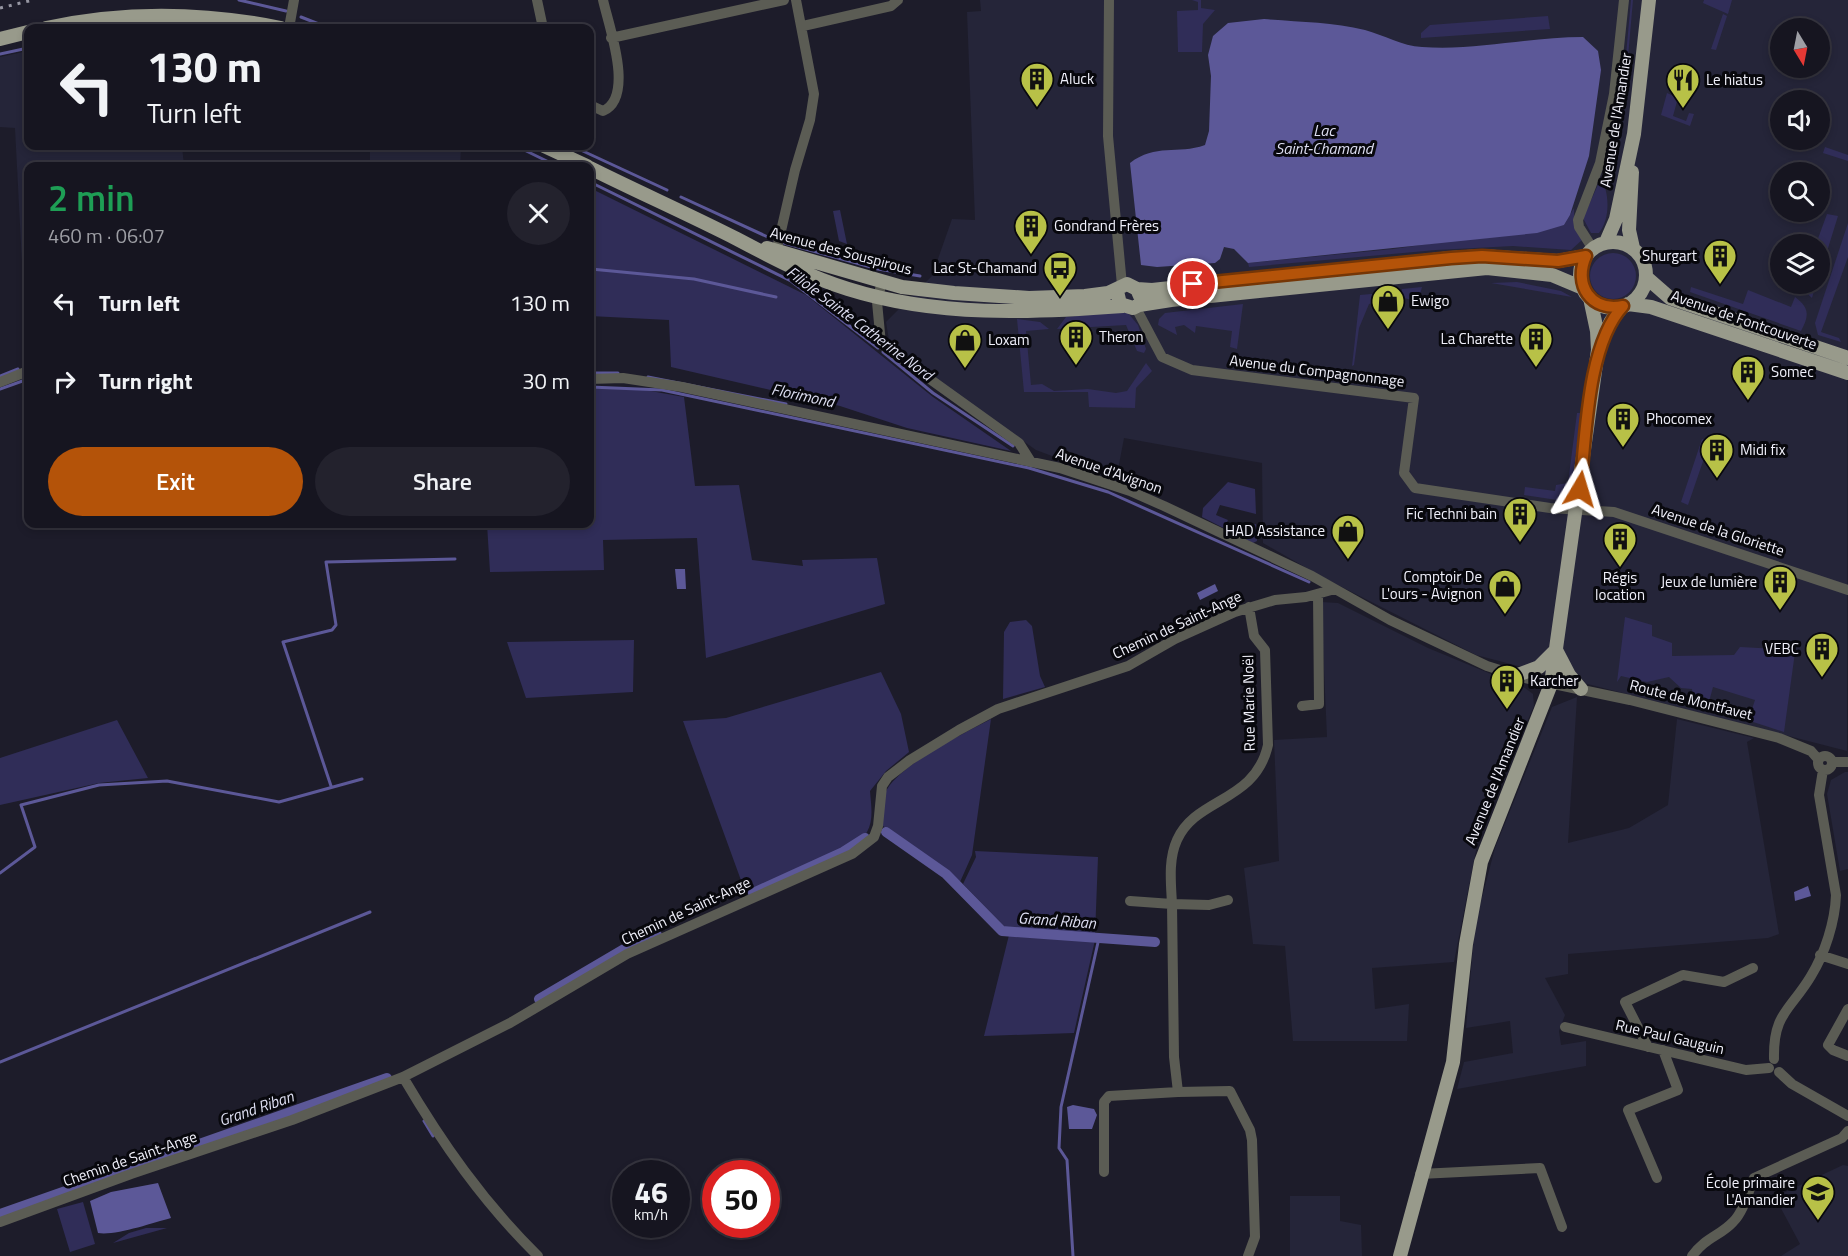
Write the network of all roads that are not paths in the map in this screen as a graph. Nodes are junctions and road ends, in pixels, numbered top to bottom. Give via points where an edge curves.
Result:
1 (294, 0) edge
2 (537, 0) edge
3 (603, 0) edge
4 (784, 0) edge
5 (796, 0) edge
6 (898, 0) edge
7 (1109, 0) edge
8 (1624, 0) edge
9 (1649, 0) edge
10 (69, 24) edge
11 (258, 24) edge
12 (290, 24) edge
13 (542, 24) edge
14 (803, 26) junction
15 (24, 33) edge
16 (611, 38) junction
17 (0, 39) edge
18 (594, 107) edge
19 (1634, 134) junction
20 (552, 150) edge
21 (578, 162) edge
22 (594, 170) edge
23 (1606, 242) junction
24 (1633, 248) junction
25 (1589, 252) junction
26 (776, 256) junction
27 (1646, 277) junction
28 (882, 281) junction
29 (1120, 288) junction
30 (1137, 289) junction
31 (1587, 293) junction
32 (878, 297) junction
33 (1625, 305) junction
34 (1132, 306) junction
35 (1598, 350) junction
36 (1848, 358) edge
37 (24, 373) edge
38 (1848, 373) edge
39 (594, 379) edge
40 (0, 382) edge
41 (1031, 462) junction
42 (1577, 509) junction
43 (1335, 589) junction
44 (1848, 590) edge
45 (1318, 594) junction
46 (1249, 608) junction
47 (1556, 650) junction
48 (1515, 676) junction
49 (1551, 684) junction
50 (1581, 689) junction
51 (1302, 706) dead end
52 (1848, 762) edge
53 (1820, 765) junction
54 (1130, 900) dead end
55 (1228, 900) dead end
56 (1172, 904) junction
57 (1820, 955) junction
58 (1848, 964) edge
59 (1753, 968) dead end
60 (1848, 1009) edge
61 (1565, 1027) dead end
62 (1648, 1047) junction
63 (1663, 1050) junction
64 (1848, 1056) edge
65 (1774, 1066) junction
66 (403, 1077) junction
67 (1178, 1092) junction
68 (1848, 1116) edge
69 (1848, 1131) edge
70 (1104, 1172) dead end
71 (1420, 1174) junction
72 (1658, 1178) dead end
73 (0, 1222) edge
74 (1562, 1227) dead end
75 (538, 1256) edge
76 (1248, 1256) edge
77 (1400, 1256) edge
78 (1692, 1256) edge

1 - 12 street
2 - 13 street
3 - 16 street
4 - 16 street
5 - 14 street
6 - 14 street via 891,6
7 - 29 street via 1108,136
8 - 25 street via 1614,94 1600,163 1578,220
9 - 19 main road, Avenue de l'Amandier
10 - 11 main road via 157,15
14 - 26 street via 814,94
15 - 17 main road
16 - 18 street via 620,82 618,97 612,107 603,111
19 - 23 main road, Avenue de l'Amandier via 1616,219
19 - 24 main road via 1629,220
20 - 21 main road, Avenue des Souspirous
22 - 26 main road, Avenue des Souspirous
23 - 24 main road
23 - 25 main road
24 - 27 main road via 1644,261
25 - 30 main road via 1558,261 1451,258
25 - 31 main road via 1580,277
26 - 28 main road, Avenue des Souspirous
26 - 32 main road, Avenue des Souspirous via 825,281
27 - 33 main road via 1641,293
27 - 36 main road, Avenue de Fontcouverte via 1670,298
28 - 29 main road, Avenue des Souspirous via 989,296 1079,296
28 - 32 street
29 - 30 main road
29 - 34 main road via 1116,298
30 - 34 main road via 1141,297
31 - 33 main road via 1606,307
31 - 34 main road, Avenue des Souspirous via 1552,274 1479,268
31 - 35 main road, Avenue de l'Amandier via 1598,331
32 - 34 main road, Avenue des Souspirous via 993,312
32 - 41 street via 881,344 1019,443
33 - 35 main road, Avenue de l'Amandier via 1611,321
33 - 38 main road, Avenue de Fontcouverte via 1651,307
34 - 42 street, Avenue du Compagnonnage via 1162,357 1192,370 1413,398 1404,473 1415,488
35 - 42 main road, Avenue de l'Amandier
37 - 40 street
39 - 41 street, Avenue d'Avignon via 622,378 672,386
41 - 43 street, Avenue d'Avignon via 1130,491
42 - 44 street, Avenue de la Gloriette via 1614,512
42 - 47 main road, Avenue de l'Amandier
43 - 45 street, Chemin de Saint-Ange
43 - 48 street, Avenue d'Avignon via 1439,645
45 - 46 street, Chemin de Saint-Ange
45 - 51 street via 1319,705
46 - 56 street, Rue Marie Noël via 1254,636 1265,650 1265,758 1244,787 1206,810 1177,839 1171,864
46 - 66 street, Chemin de Saint-Ange via 1175,639 1128,666 998,709 959,730 888,777 882,786 874,837 852,854 627,954 510,1023
47 - 48 main road via 1539,667
47 - 49 main road, Avenue de l'Amandier
47 - 50 main road
48 - 49 street, Avenue d'Avignon
49 - 50 street, Route de Montfavet
49 - 71 main road, Avenue de l'Amandier via 1481,862 1466,944 1453,1062
50 - 53 street, Route de Montfavet via 1779,738 1811,751
52 - 53 street via 1833,762 1826,755
53 - 57 street via 1819,795 1836,895 1833,918
54 - 56 street
55 - 56 street via 1209,905
56 - 67 street, Rue Marie Noël
57 - 58 street
57 - 65 street via 1812,975 1777,1023
59 - 62 street via 1724,982 1683,975 1625,1002
60 - 64 street via 1828,1045
61 - 62 street, Rue Paul Gauguin
62 - 63 street, Rue Paul Gauguin
63 - 65 street, Rue Paul Gauguin via 1746,1070
63 - 72 street via 1678,1090 1628,1110
65 - 68 street via 1792,1084
66 - 73 street, Chemin de Saint-Ange
66 - 75 street via 440,1140 503,1221
67 - 70 street via 1109,1096 1104,1102
67 - 76 street via 1230,1091 1250,1130 1255,1237
69 - 78 street via 1842,1138 1754,1178 1737,1218 1701,1244
71 - 74 street via 1540,1168
71 - 77 main road, Avenue de l'Amandier

